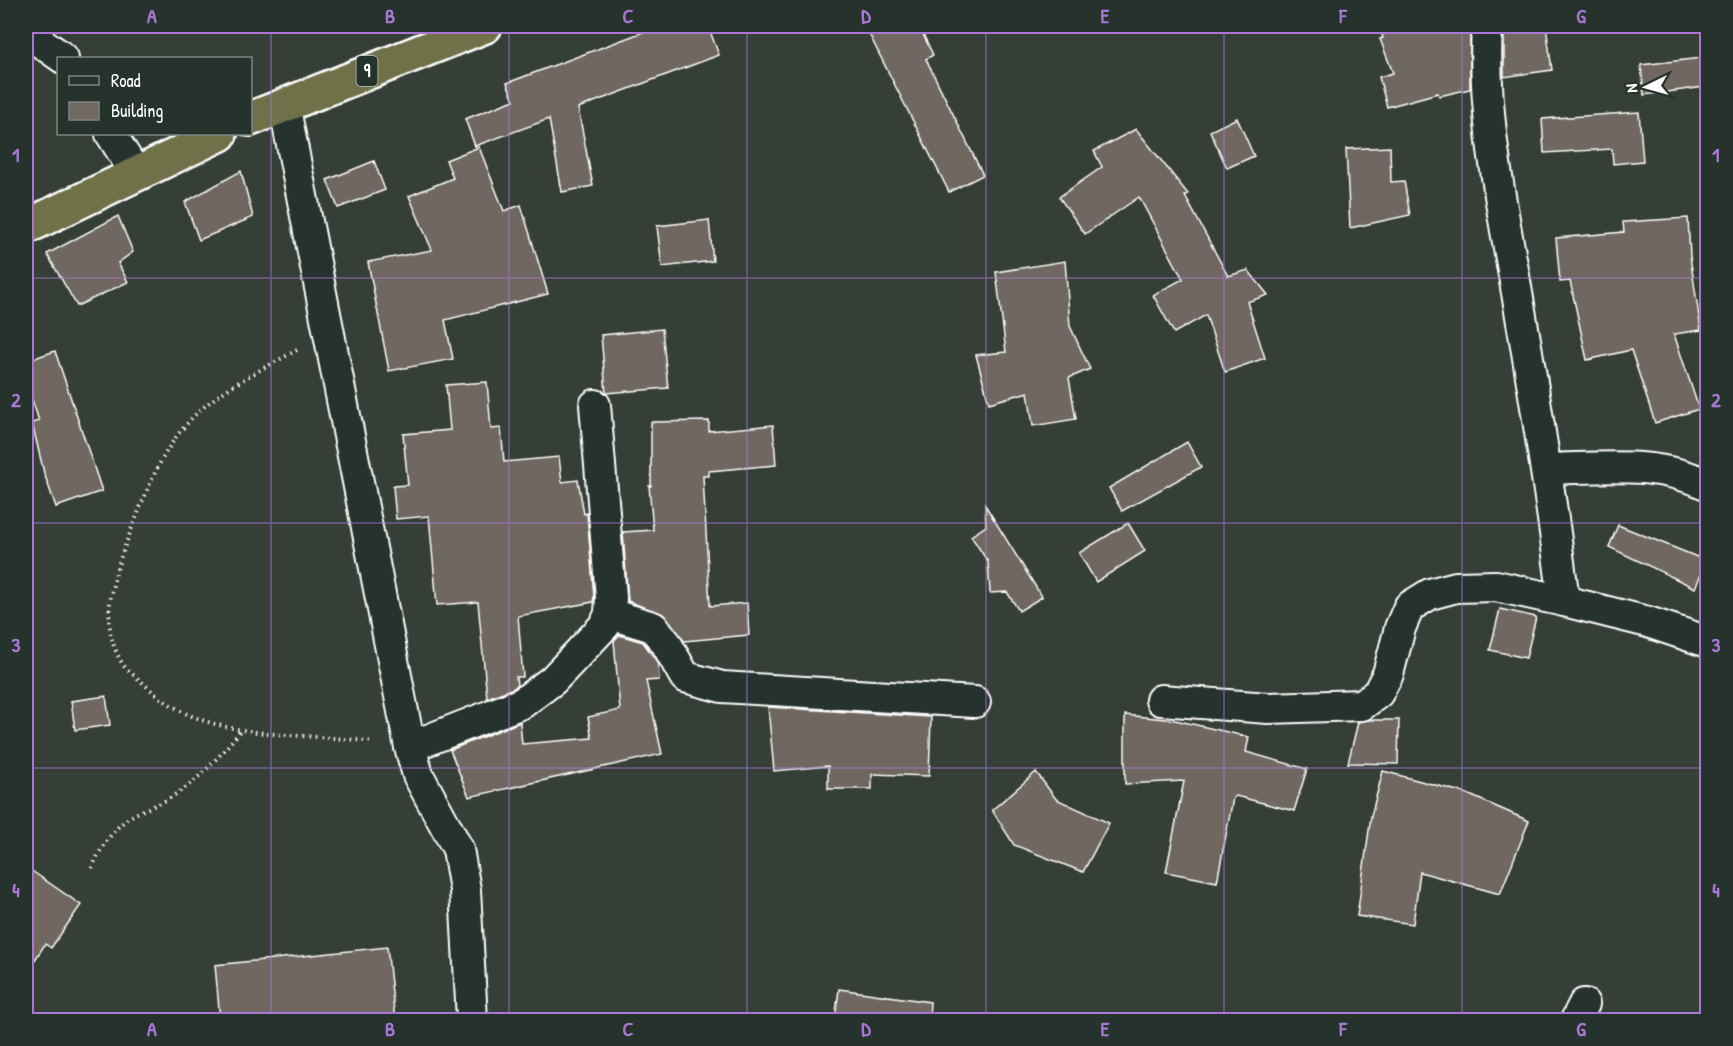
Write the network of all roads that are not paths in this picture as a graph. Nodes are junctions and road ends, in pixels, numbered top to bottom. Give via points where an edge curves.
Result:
1 (485, 26) edge
2 (1487, 26) edge
3 (26, 32) edge
4 (62, 57) edge
5 (284, 104) junction
6 (252, 118) edge
7 (112, 135) edge
8 (218, 135) edge
9 (135, 172) junction
10 (26, 227) edge
11 (595, 405) dead end
12 (1547, 469) junction
13 (1707, 485) edge
14 (1564, 601) junction
15 (610, 614) junction
16 (1707, 642) edge
17 (1161, 700) dead end
18 (975, 702) dead end
19 (411, 747) junction
20 (472, 1020) edge

1 - 5 highway, 9
2 - 12 street via 1486,85 1493,151
3 - 4 street
5 - 6 highway, 9
5 - 19 street
7 - 9 street
8 - 9 highway
9 - 10 highway
11 - 15 street
12 - 13 street via 1647,466 1688,475
12 - 14 street
14 - 16 street
14 - 17 street via 1496,586 1456,587 1430,594 1410,607 1388,674 1378,693 1362,705 1268,708
15 - 18 street via 652,627 685,677 697,682 722,687
15 - 19 street via 580,654 522,703
19 - 20 street via 418,775 458,849 465,890

